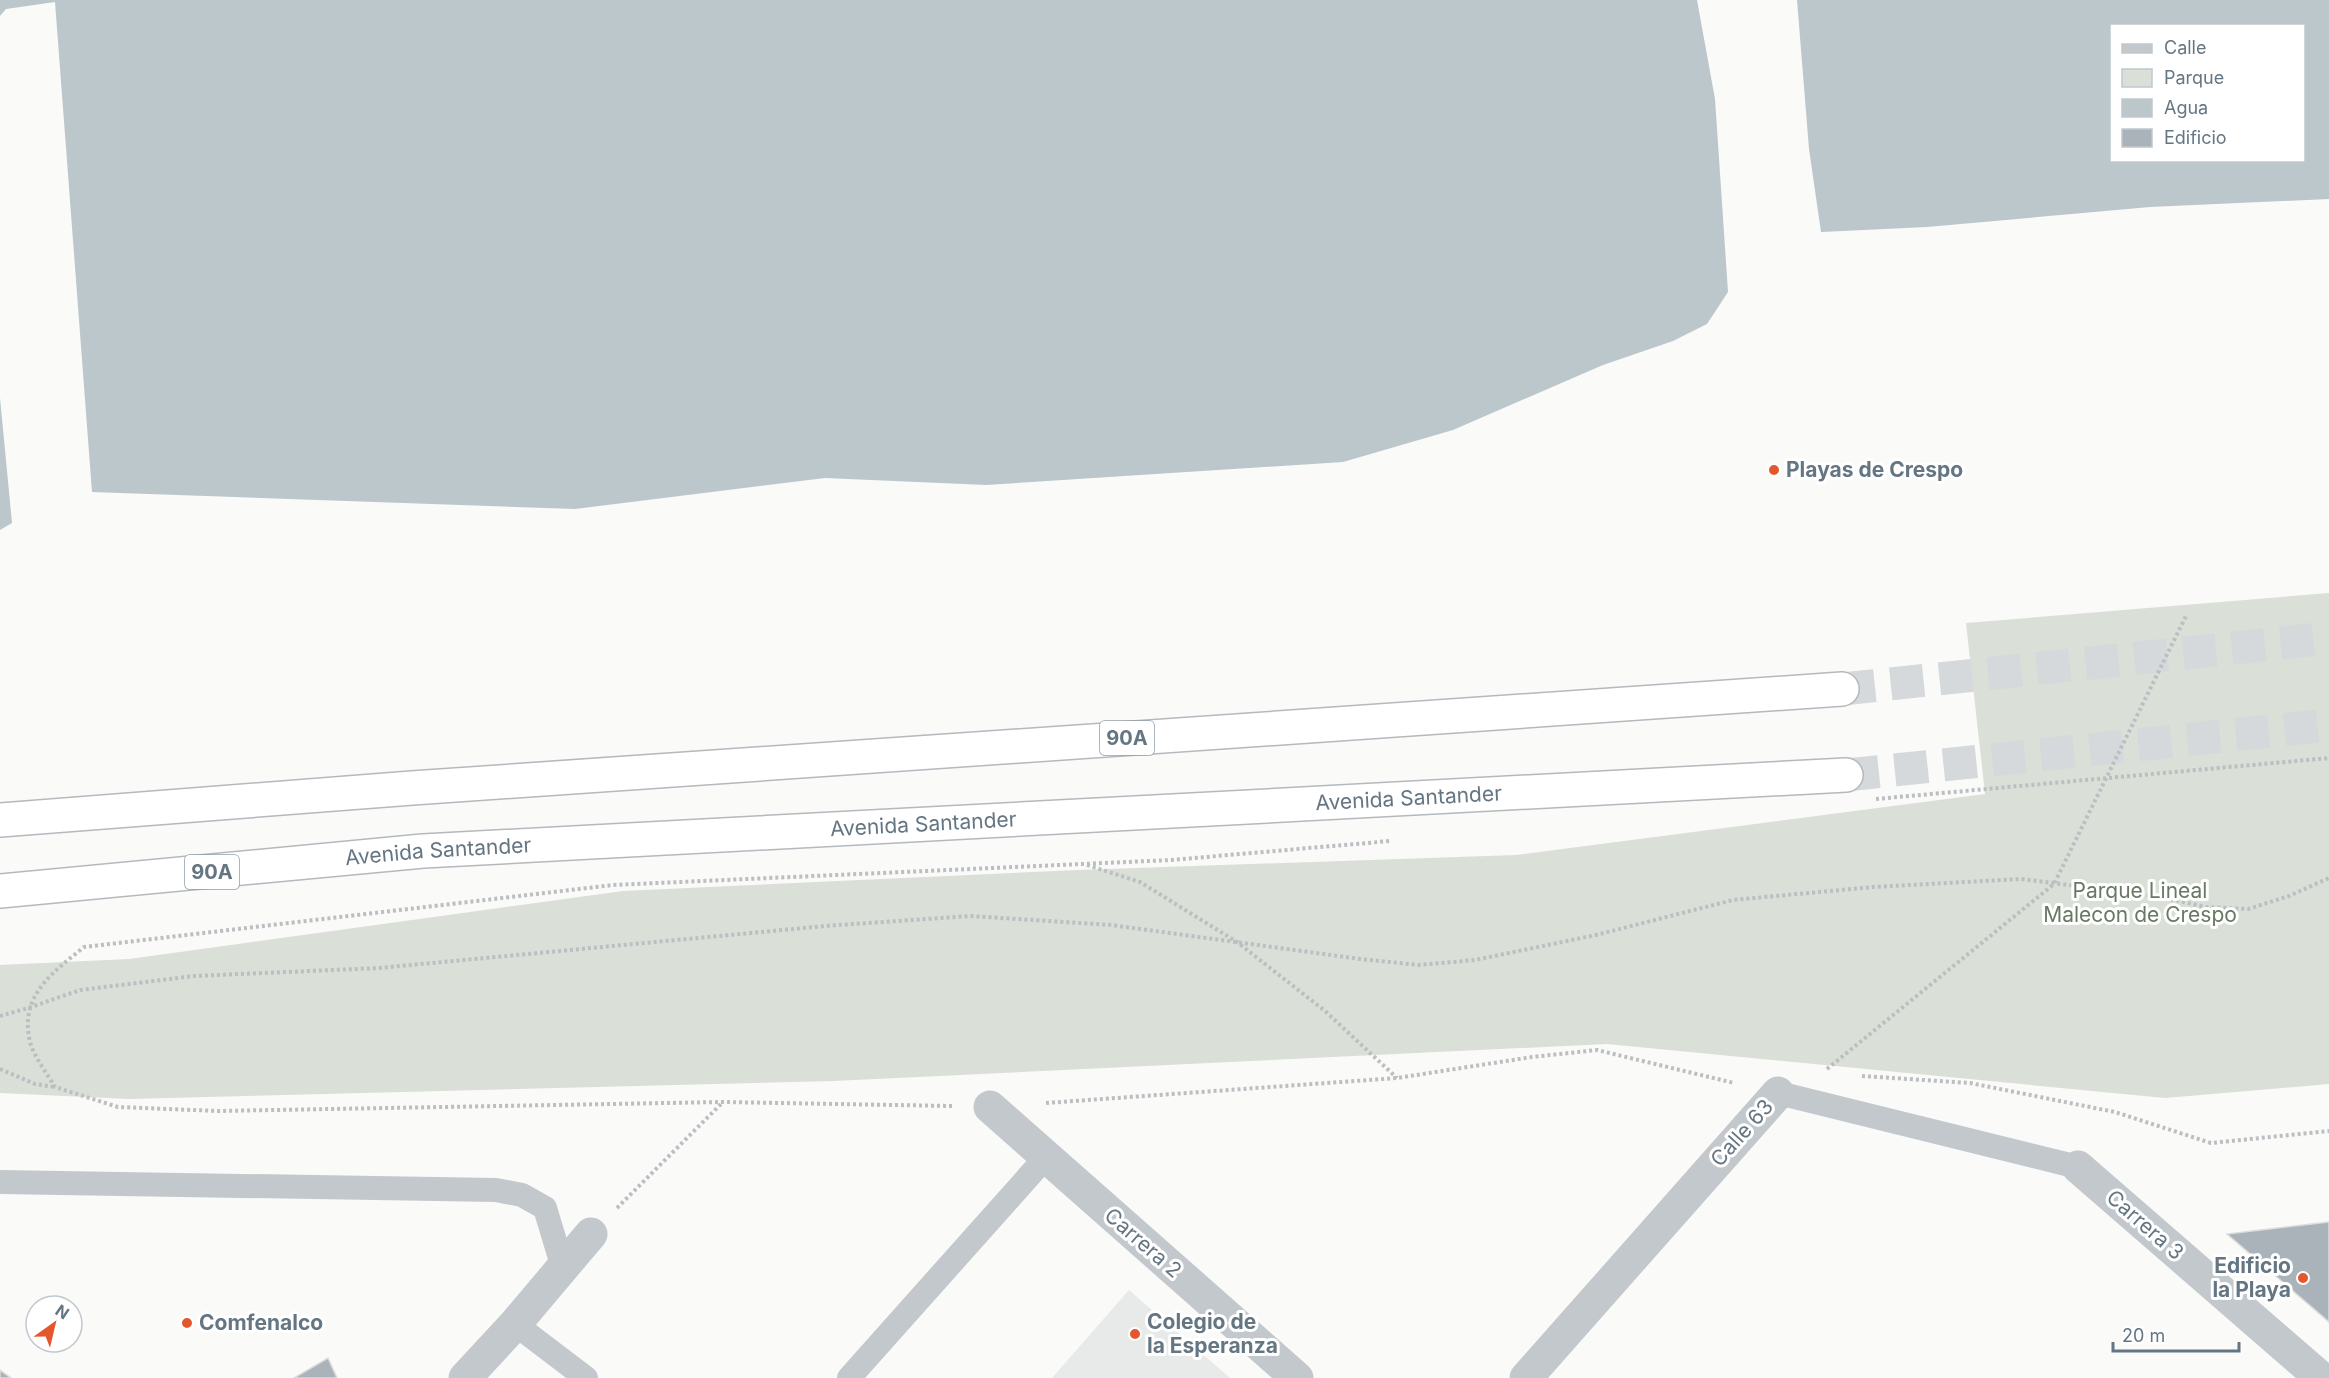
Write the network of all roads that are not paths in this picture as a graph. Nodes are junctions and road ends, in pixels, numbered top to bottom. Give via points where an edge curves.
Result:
1 (1842, 689) tunnel mouth
2 (1846, 775) tunnel mouth
3 (0, 820) edge
4 (0, 891) edge
5 (1778, 1093) joint
6 (990, 1107) road end
7 (1046, 1156) junction
8 (2078, 1167) joint
9 (0, 1182) edge
10 (591, 1234) road end
11 (563, 1268) junction
12 (515, 1324) junction
13 (465, 1378) edge
14 (586, 1378) edge
15 (849, 1378) edge
16 (1297, 1378) edge
17 (1526, 1378) edge
18 (2321, 1378) edge

1 - 3 highway, 90A
2 - 4 highway, Avenida Santander / 90A via 423,851
5 - 8 lane, Calle 63
5 - 17 street, Calle 63
6 - 7 street, Carrera 2
7 - 15 lane
7 - 16 street, Carrera 2
8 - 18 street, Carrera 3
9 - 11 lane via 496,1190 522,1195 545,1208
10 - 11 street
11 - 12 street
12 - 13 street
12 - 14 lane

